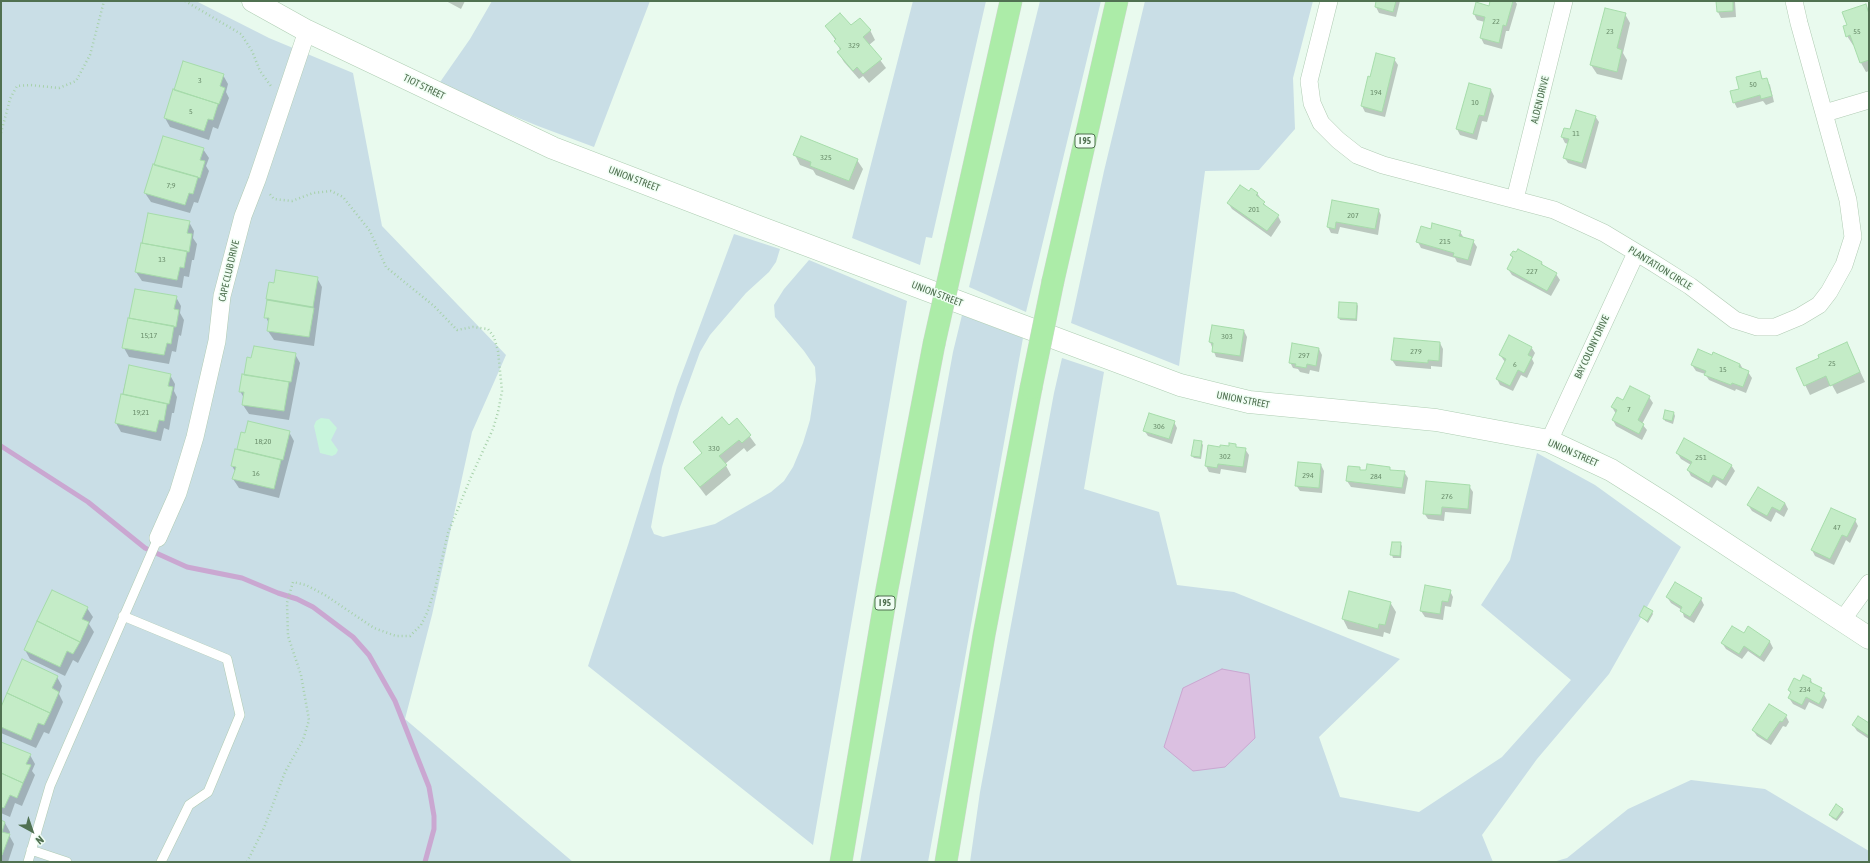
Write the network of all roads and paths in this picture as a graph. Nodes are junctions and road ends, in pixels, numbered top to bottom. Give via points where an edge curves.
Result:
1 (104, 1) edge
2 (185, 1) edge
3 (253, 1) edge
4 (1011, 1) edge
5 (1117, 1) edge
6 (1329, 1) edge
7 (1564, 1) edge
8 (1794, 1) edge
9 (307, 31) junction
10 (283, 100) junction
11 (1869, 100) edge
12 (1825, 113) junction
13 (1, 133) edge
14 (599, 166) joint
15 (257, 180) junction
16 (1515, 199) junction
17 (1636, 253) junction
18 (1549, 441) junction
19 (158, 538) joint
20 (1869, 584) edge
21 (123, 616) junction
22 (1843, 619) junction
23 (1869, 638) edge
24 (31, 850) junction
25 (28, 862) edge
26 (67, 862) edge
27 (161, 862) edge
28 (246, 862) edge
29 (842, 862) edge
30 (946, 862) edge

1 - 13 path via 90,54 76,80 59,88 17,86 10,99
2 - 10 path via 241,34 252,51 260,72
3 - 9 main road, TIOT STREET
4 - 29 highway, I 95, bridge via 934,344 888,589
5 - 30 highway, I 95, bridge via 1031,388 984,635
6 - 16 street, PLANTATION CIRCLE via 1309,82 1312,103 1321,123 1357,155 1383,165
7 - 16 street, ALDEN DRIVE
8 - 12 street, PLANTATION CIRCLE
9 - 10 street, CAPE CLUB DRIVE
9 - 14 main road, TIOT STREET via 539,141
10 - 15 street, CAPE CLUB DRIVE
11 - 12 street
12 - 17 street, PLANTATION CIRCLE via 1848,200 1852,236 1844,265 1819,305 1800,317 1775,327 1757,327 1735,320 1690,286
14 - 18 main road, UNION STREET via 1194,389 1249,402 1436,420
15 - 19 street, CAPE CLUB DRIVE via 243,216 222,296 217,341 195,437 178,493
15 - 28 path via 274,199 292,202 314,193 331,191 343,197 370,231 386,267 434,306 457,330 473,327 488,329 494,337 502,391 493,429 448,533 435,589 421,625 410,636 396,636 374,628 325,595 306,585 293,582 287,603 288,636 301,675 309,720 303,740 285,772 264,828
16 - 17 street, PLANTATION CIRCLE via 1554,210 1582,222
17 - 18 street, BAY COLONY DRIVE
18 - 22 main road, UNION STREET via 1611,470
19 - 21 lane
20 - 22 street
21 - 24 lane via 50,786
21 - 27 lane via 227,659 240,715 208,792 189,805
22 - 23 main road, UNION STREET
24 - 25 lane
24 - 26 lane

